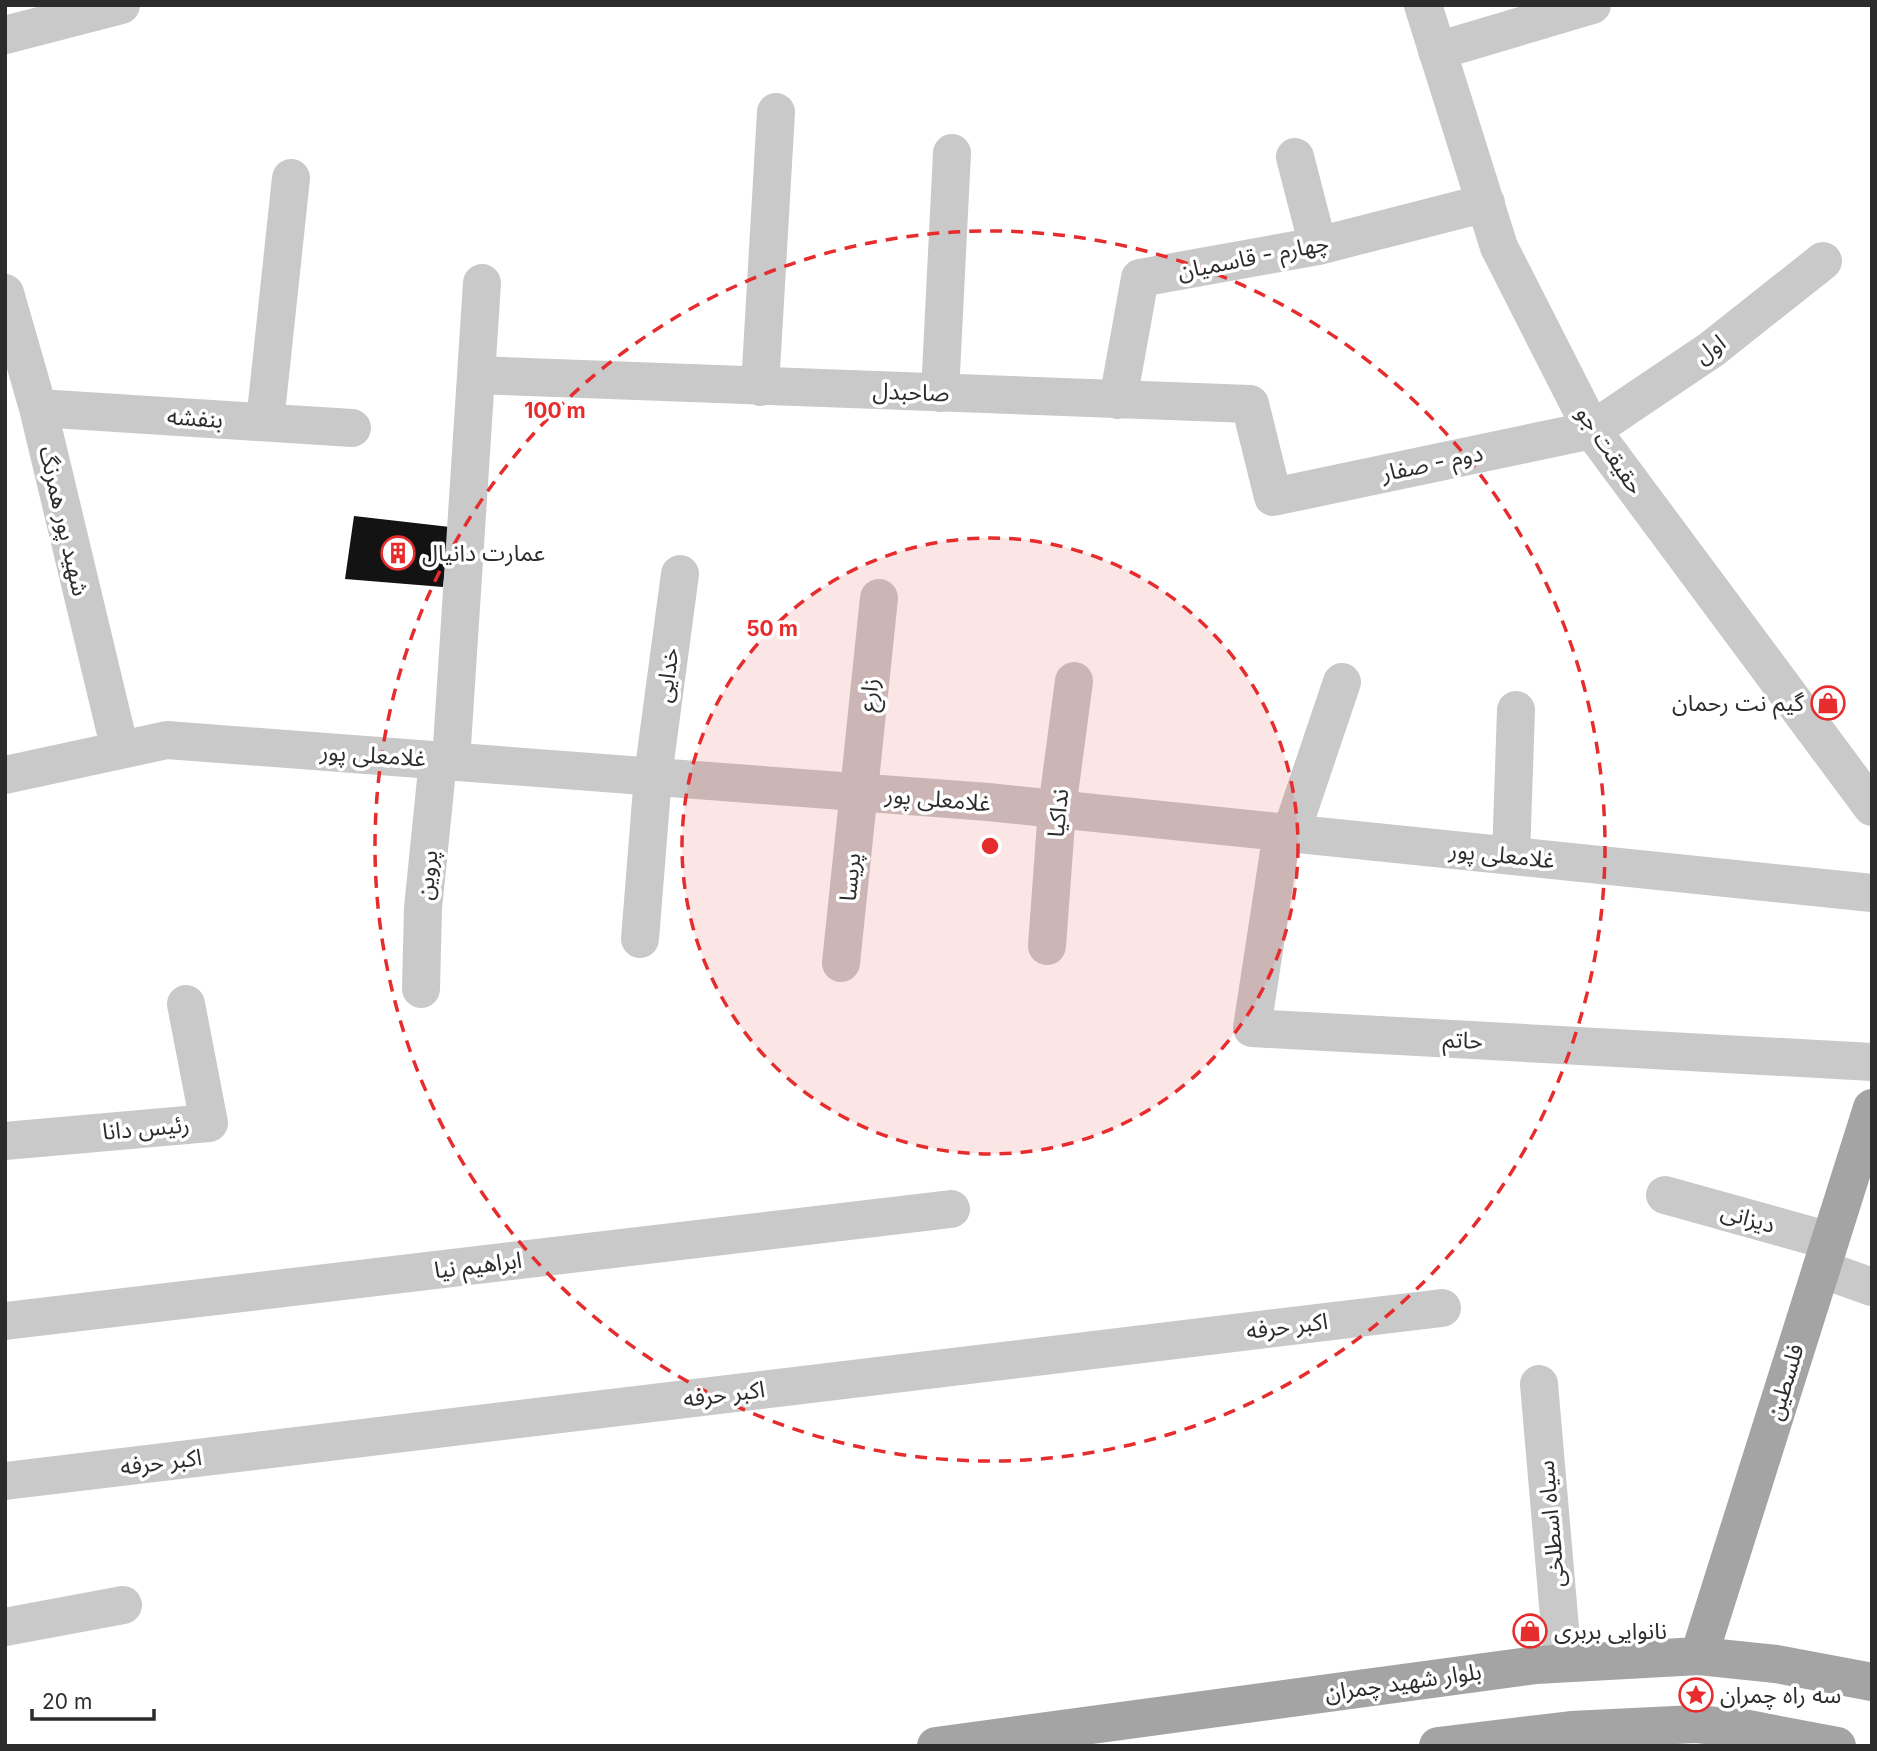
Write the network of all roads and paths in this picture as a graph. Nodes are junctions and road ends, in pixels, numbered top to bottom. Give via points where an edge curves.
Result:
1 (121, 5) edge
2 (1423, 5) edge
3 (1592, 5) edge
4 (5, 35) edge
5 (1437, 51) junction
6 (776, 112) dead end
7 (952, 153) dead end
8 (1295, 156) dead end
9 (291, 178) dead end
10 (1486, 203) junction
11 (1318, 246) junction
12 (1823, 261) dead end
13 (482, 283) dead end
14 (5, 293) edge
15 (477, 375) junction
16 (760, 387) junction
17 (940, 393) junction
18 (1118, 400) junction
19 (38, 408) junction
20 (265, 422) junction
21 (352, 428) dead end
22 (1592, 430) junction
23 (1273, 496) joint
24 (680, 574) dead end
25 (879, 598) dead end
26 (1074, 681) dead end
27 (1342, 682) dead end
28 (1516, 710) dead end
29 (120, 750) junction
30 (444, 761) junction
31 (5, 775) edge
32 (653, 776) junction
33 (859, 792) junction
34 (1872, 807) edge
35 (1057, 809) junction
36 (1287, 833) junction
37 (1511, 856) junction
38 (1872, 892) edge
39 (639, 939) dead end
40 (1046, 946) dead end
41 (841, 963) dead end
42 (421, 989) dead end
43 (186, 1004) dead end
44 (1872, 1062) edge
45 (1872, 1108) edge
46 (5, 1141) edge
47 (1665, 1195) dead end
48 (951, 1209) dead end
49 (1826, 1255) junction
50 (1872, 1287) edge
51 (1442, 1308) dead end
52 (5, 1321) edge
53 (1539, 1384) dead end
54 (5, 1481) edge
55 (123, 1605) dead end
56 (5, 1627) edge
57 (1699, 1657) junction
58 (1563, 1663) junction
59 (1872, 1682) edge
60 (1749, 1737) edge
61 (936, 1746) edge
62 (1438, 1746) edge
63 (1837, 1746) edge

1 - 4 street
2 - 5 street, حقیقت جو
3 - 5 street
5 - 10 street, حقیقت جو
6 - 16 street
7 - 17 street
8 - 11 street
9 - 20 street
10 - 11 street, چهارم - قاسمیان
10 - 22 street, حقیقت جو via 1499,247
11 - 18 street, چهارم - قاسمیان via 1140,278
12 - 22 street, اول via 1712,349
13 - 15 street
14 - 19 street, شهید پور همرنگ
15 - 16 street, صاحبدل
15 - 30 street
16 - 17 street, صاحبدل
17 - 18 street, صاحبدل
18 - 23 street, صاحبدل via 1250,404
19 - 20 street, بنفشه
19 - 29 street, شهید پور همرنگ
20 - 21 street, بنفشه
22 - 23 street, دوم - صفار
22 - 34 street, حقیقت جو
24 - 32 street, خدایی
25 - 33 street, زارع
26 - 35 street, نداکیا
27 - 36 street
28 - 37 street
29 - 30 street, غلامعلی پور via 167,740
29 - 31 street, غلامعلی پور
30 - 32 street, غلامعلی پور
30 - 42 street, پروین via 424,908
32 - 33 street, غلامعلی پور
32 - 39 street, خدایی
33 - 35 street, غلامعلی پور
33 - 41 street, پریسا
35 - 36 street, غلامعلی پور
35 - 40 street, نداکیا
36 - 37 street, غلامعلی پور
36 - 44 street, حاتم via 1252,1028
37 - 38 street, غلامعلی پور
43 - 46 street, رئیس دانا via 209,1123
45 - 49 main road, فلسطین
47 - 49 street, دیزانی
48 - 52 street, ابراهیم نیا
49 - 50 street, دیزانی
49 - 57 main road, فلسطین
51 - 54 street, اکبر حرفه
53 - 58 street, سیاه اسطلخی
55 - 56 street
57 - 58 main road, بلوار شهید چمران
57 - 59 main road, بلوار شهید چمران via 1776,1664
58 - 61 main road, بلوار شهید چمران
60 - 62 main road via 1696,1724 1571,1730
60 - 63 main road

